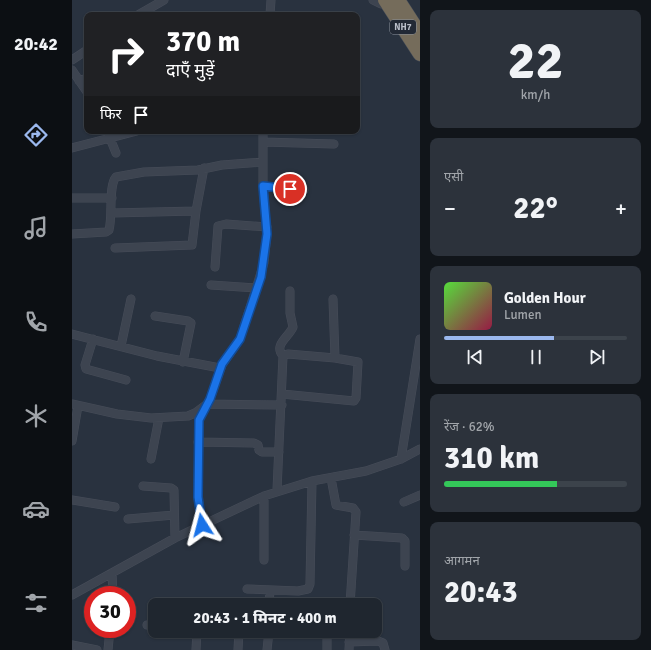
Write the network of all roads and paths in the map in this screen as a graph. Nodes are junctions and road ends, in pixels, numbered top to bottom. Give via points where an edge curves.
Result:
1 (164, 0) edge
2 (272, 0) edge
3 (373, 0) edge
4 (391, 1) edge
5 (143, 12) edge
6 (270, 12) edge
7 (420, 34) edge
8 (84, 52) edge
9 (420, 54) edge
10 (72, 60) edge
11 (72, 70) edge
12 (83, 79) edge
13 (108, 134) edge
14 (263, 134) edge
15 (263, 142) junction
16 (334, 144) dead end
17 (72, 148) edge
18 (116, 153) dead end
19 (263, 162) junction
20 (204, 168) junction
21 (263, 186) junction
22 (304, 190) dead end
23 (72, 198) edge
24 (112, 198) junction
25 (196, 211) junction
26 (112, 213) junction
27 (267, 227) junction
28 (72, 234) edge
29 (115, 248) dead end
30 (215, 267) dead end
31 (211, 285) dead end
32 (256, 288) junction
33 (290, 291) dead end
34 (131, 299) dead end
35 (333, 299) dead end
36 (155, 316) dead end
37 (72, 334) edge
38 (93, 339) junction
39 (420, 339) edge
40 (121, 346) junction
41 (283, 356) junction
42 (335, 358) junction
43 (183, 362) junction
44 (220, 368) junction
45 (126, 380) dead end
46 (282, 394) junction
47 (207, 404) junction
48 (75, 405) edge
49 (282, 405) junction
50 (159, 418) junction
51 (72, 441) edge
52 (198, 442) junction
53 (420, 449) edge
54 (279, 452) junction
55 (151, 459) dead end
56 (401, 459) junction
57 (331, 478) junction
58 (312, 481) junction
59 (143, 486) dead end
60 (278, 490) junction
61 (420, 494) edge
62 (264, 496) junction
63 (72, 500) edge
64 (404, 502) dead end
65 (115, 507) dead end
66 (174, 515) junction
67 (128, 519) dead end
68 (202, 525) junction
69 (354, 535) junction
70 (175, 538) junction
71 (264, 560) dead end
72 (405, 566) dead end
73 (112, 573) junction
74 (113, 586) edge
75 (247, 589) dead end
76 (270, 590) junction
77 (72, 595) edge
78 (269, 598) edge
79 (350, 598) edge
80 (109, 638) edge
81 (197, 638) edge
82 (238, 638) edge
83 (268, 638) edge
84 (327, 638) edge
85 (72, 645) edge
86 (349, 646) edge
87 (97, 650) edge
88 (108, 650) edge
89 (196, 650) edge
90 (238, 650) edge
91 (267, 650) edge
92 (327, 650) edge
93 (385, 650) edge

1 - 5 street
2 - 6 street
3 - 4 street via 381,4
4 - 7 highway, NH7
4 - 9 highway, NH7
8 - 10 street
11 - 12 street
13 - 17 street
13 - 18 street
14 - 15 street
15 - 16 street
15 - 19 street
19 - 20 street
19 - 21 street
20 - 24 street via 120,175 113,180
20 - 25 street
21 - 22 street
21 - 27 street
23 - 24 street
24 - 26 street
25 - 26 street
25 - 29 street via 194,243 190,246
26 - 28 street via 108,231
27 - 30 street via 226,224 218,226
27 - 32 street via 263,269
31 - 32 street
32 - 44 street via 240,339
33 - 41 street via 293,327 281,344 280,352
34 - 40 street
35 - 42 street
36 - 43 street via 188,320 191,323
37 - 38 street
38 - 40 street
38 - 45 street via 86,369
39 - 56 street
40 - 43 street
41 - 42 street via 288,354
41 - 46 street
42 - 46 street via 358,362 355,400
43 - 44 street
44 - 47 street
46 - 49 street
47 - 49 street
47 - 50 street via 191,415
47 - 52 street via 199,420
48 - 50 street via 117,414
48 - 51 street
49 - 54 street
50 - 55 street
52 - 54 street via 254,443 260,451
52 - 68 street via 198,497
53 - 56 street
54 - 60 street
56 - 57 street via 366,471
57 - 58 street
57 - 69 street via 336,505 351,507 356,511
58 - 60 street
58 - 76 street via 310,586 305,591
59 - 66 street via 173,489
60 - 62 street
61 - 64 street
62 - 68 street
62 - 71 street
63 - 65 street
66 - 67 street
66 - 70 street
68 - 70 street
69 - 72 street via 402,538 405,541
69 - 79 street
70 - 73 street
73 - 74 street
73 - 77 street
75 - 76 street
76 - 78 street
80 - 88 street
81 - 89 street
82 - 90 street
83 - 91 street
84 - 92 street
85 - 87 street
86 - 93 street via 378,641 383,643

